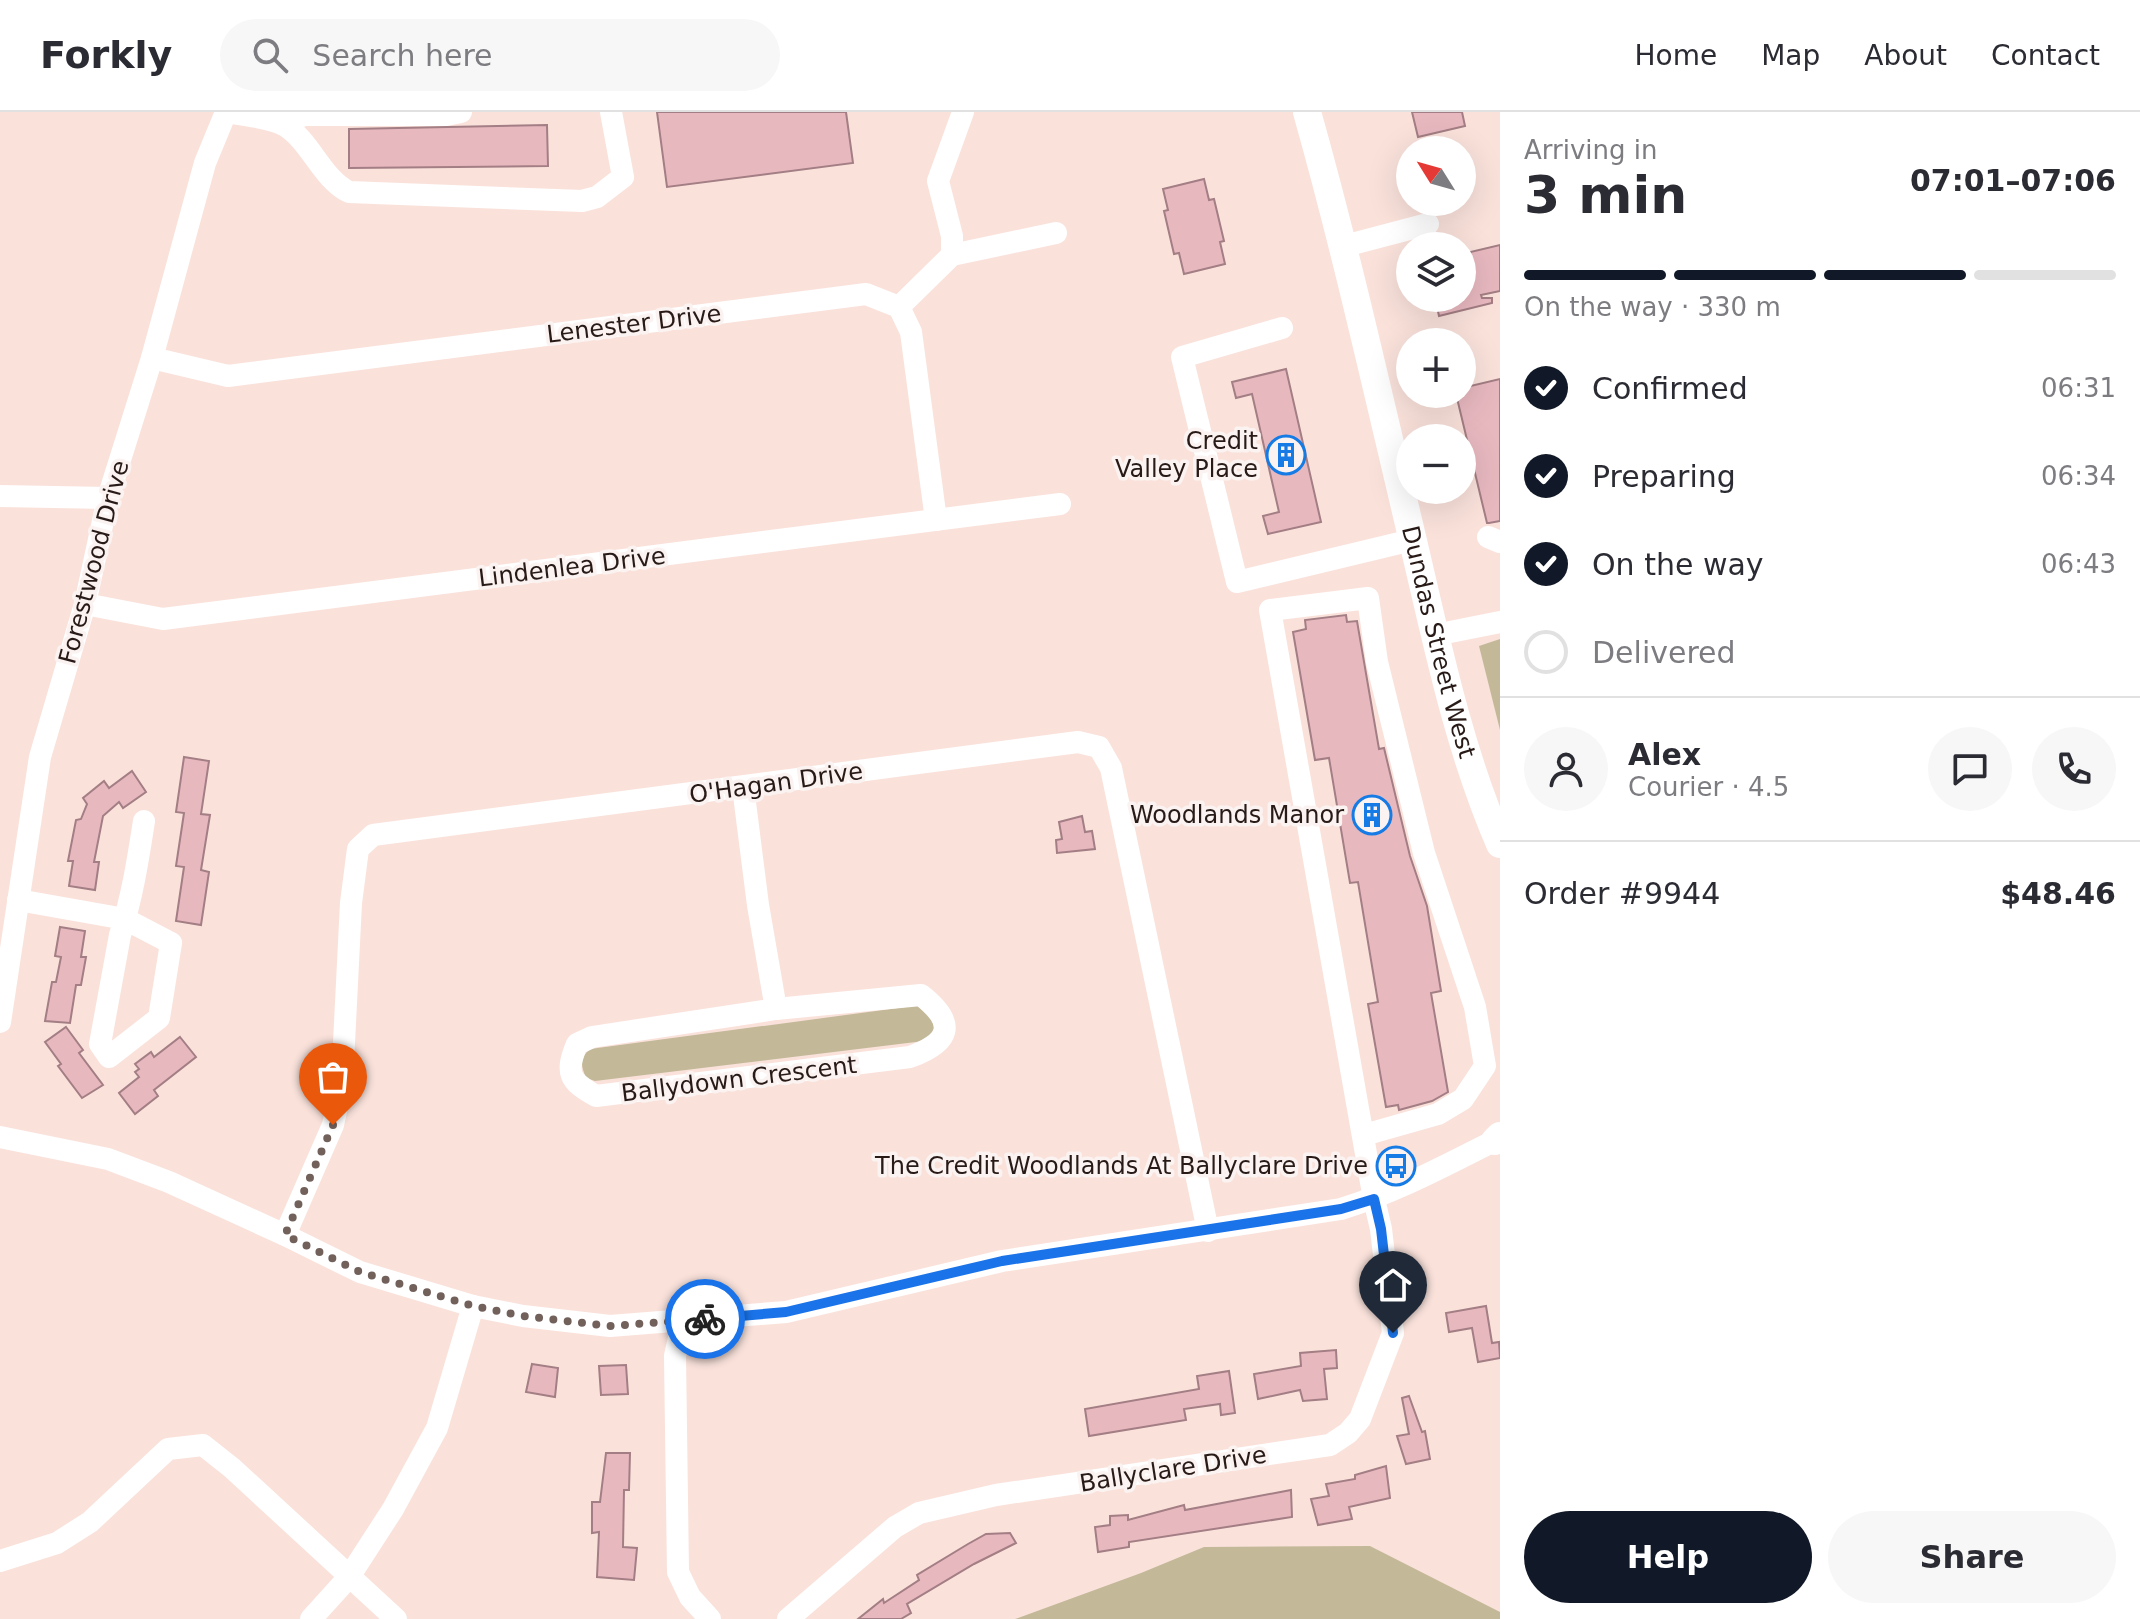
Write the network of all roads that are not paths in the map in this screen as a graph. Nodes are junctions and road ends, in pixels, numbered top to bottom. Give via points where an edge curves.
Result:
1 (227, 112) edge
2 (461, 112) edge
3 (611, 112) edge
4 (963, 112) edge
5 (1307, 112) edge
6 (282, 124) junction
7 (1428, 224) dead end
8 (1056, 233) dead end
9 (1341, 247) junction
10 (952, 255) junction
11 (899, 307) junction
12 (1282, 328) dead end
13 (152, 358) junction
14 (0, 496) edge
15 (108, 498) junction
16 (1060, 504) dead end
17 (936, 520) junction
18 (1412, 540) junction
19 (85, 604) junction
20 (1500, 622) edge
21 (1435, 635) junction
22 (743, 787) junction
23 (144, 821) dead end
24 (1500, 844) edge
25 (18, 900) junction
26 (125, 919) junction
27 (776, 1009) junction
28 (0, 1022) edge
29 (1364, 1135) junction
30 (0, 1137) edge
31 (1498, 1138) edge
32 (1374, 1199) junction
33 (1208, 1231) junction
34 (285, 1235) junction
35 (473, 1306) junction
36 (683, 1320) junction
37 (0, 1561) edge
38 (349, 1577) junction
39 (311, 1619) edge
40 (396, 1619) edge
41 (710, 1619) edge
42 (788, 1619) edge

1 - 6 street
1 - 13 street, Forestwood Drive via 202,174
2 - 6 street via 304,115
3 - 6 street via 623,177 597,197 582,201 349,192
4 - 10 street via 938,181
5 - 9 main road, Dundas Street West
7 - 9 street
8 - 10 street
9 - 18 main road, Dundas Street West
10 - 11 street
11 - 13 street, Lenester Drive via 866,294 228,376
11 - 17 street via 911,332
12 - 18 street via 1182,357 1237,582
13 - 15 street, Forestwood Drive
14 - 15 street
15 - 19 street, Forestwood Drive
16 - 17 street, Lindenlea Drive
17 - 19 street, Lindenlea Drive via 163,619
18 - 21 main road, Dundas Street West
19 - 25 street, Forestwood Drive via 40,757
20 - 21 street
21 - 24 main road, Dundas Street West via 1481,800
22 - 27 street
22 - 33 street, O'Hagan Drive via 1078,742 1099,747 1111,768
22 - 34 street, O'Hagan Drive via 373,835 365,842 358,849 351,903 339,1097 333,1125
23 - 26 street
25 - 26 street
25 - 28 street, Forestwood Drive
26 - 26 street via 171,943 159,1018 109,1057 100,1044
27 - 27 street, Ballydown Crescent via 592,1037 577,1044 570,1073 596,1096 910,1057 943,1039 946,1023 939,1008 921,995
29 - 29 street, Ballyclare Drive via 1270,610 1368,598 1377,662 1424,853 1475,1007 1485,1066 1463,1099 1438,1114
29 - 32 street, Ballyclare Drive
30 - 34 street via 108,1159
31 - 32 street
32 - 33 street
32 - 42 street, Ballyclare Drive via 1393,1333 1360,1419 1339,1440 996,1495 919,1513 895,1527
33 - 36 street via 1002,1261 786,1312
34 - 35 street via 360,1272
35 - 36 street via 610,1326
35 - 38 street via 437,1428
36 - 41 street via 675,1356 678,1572 690,1597
37 - 38 street via 57,1543 90,1522 168,1449 203,1445
38 - 39 street
38 - 40 street

